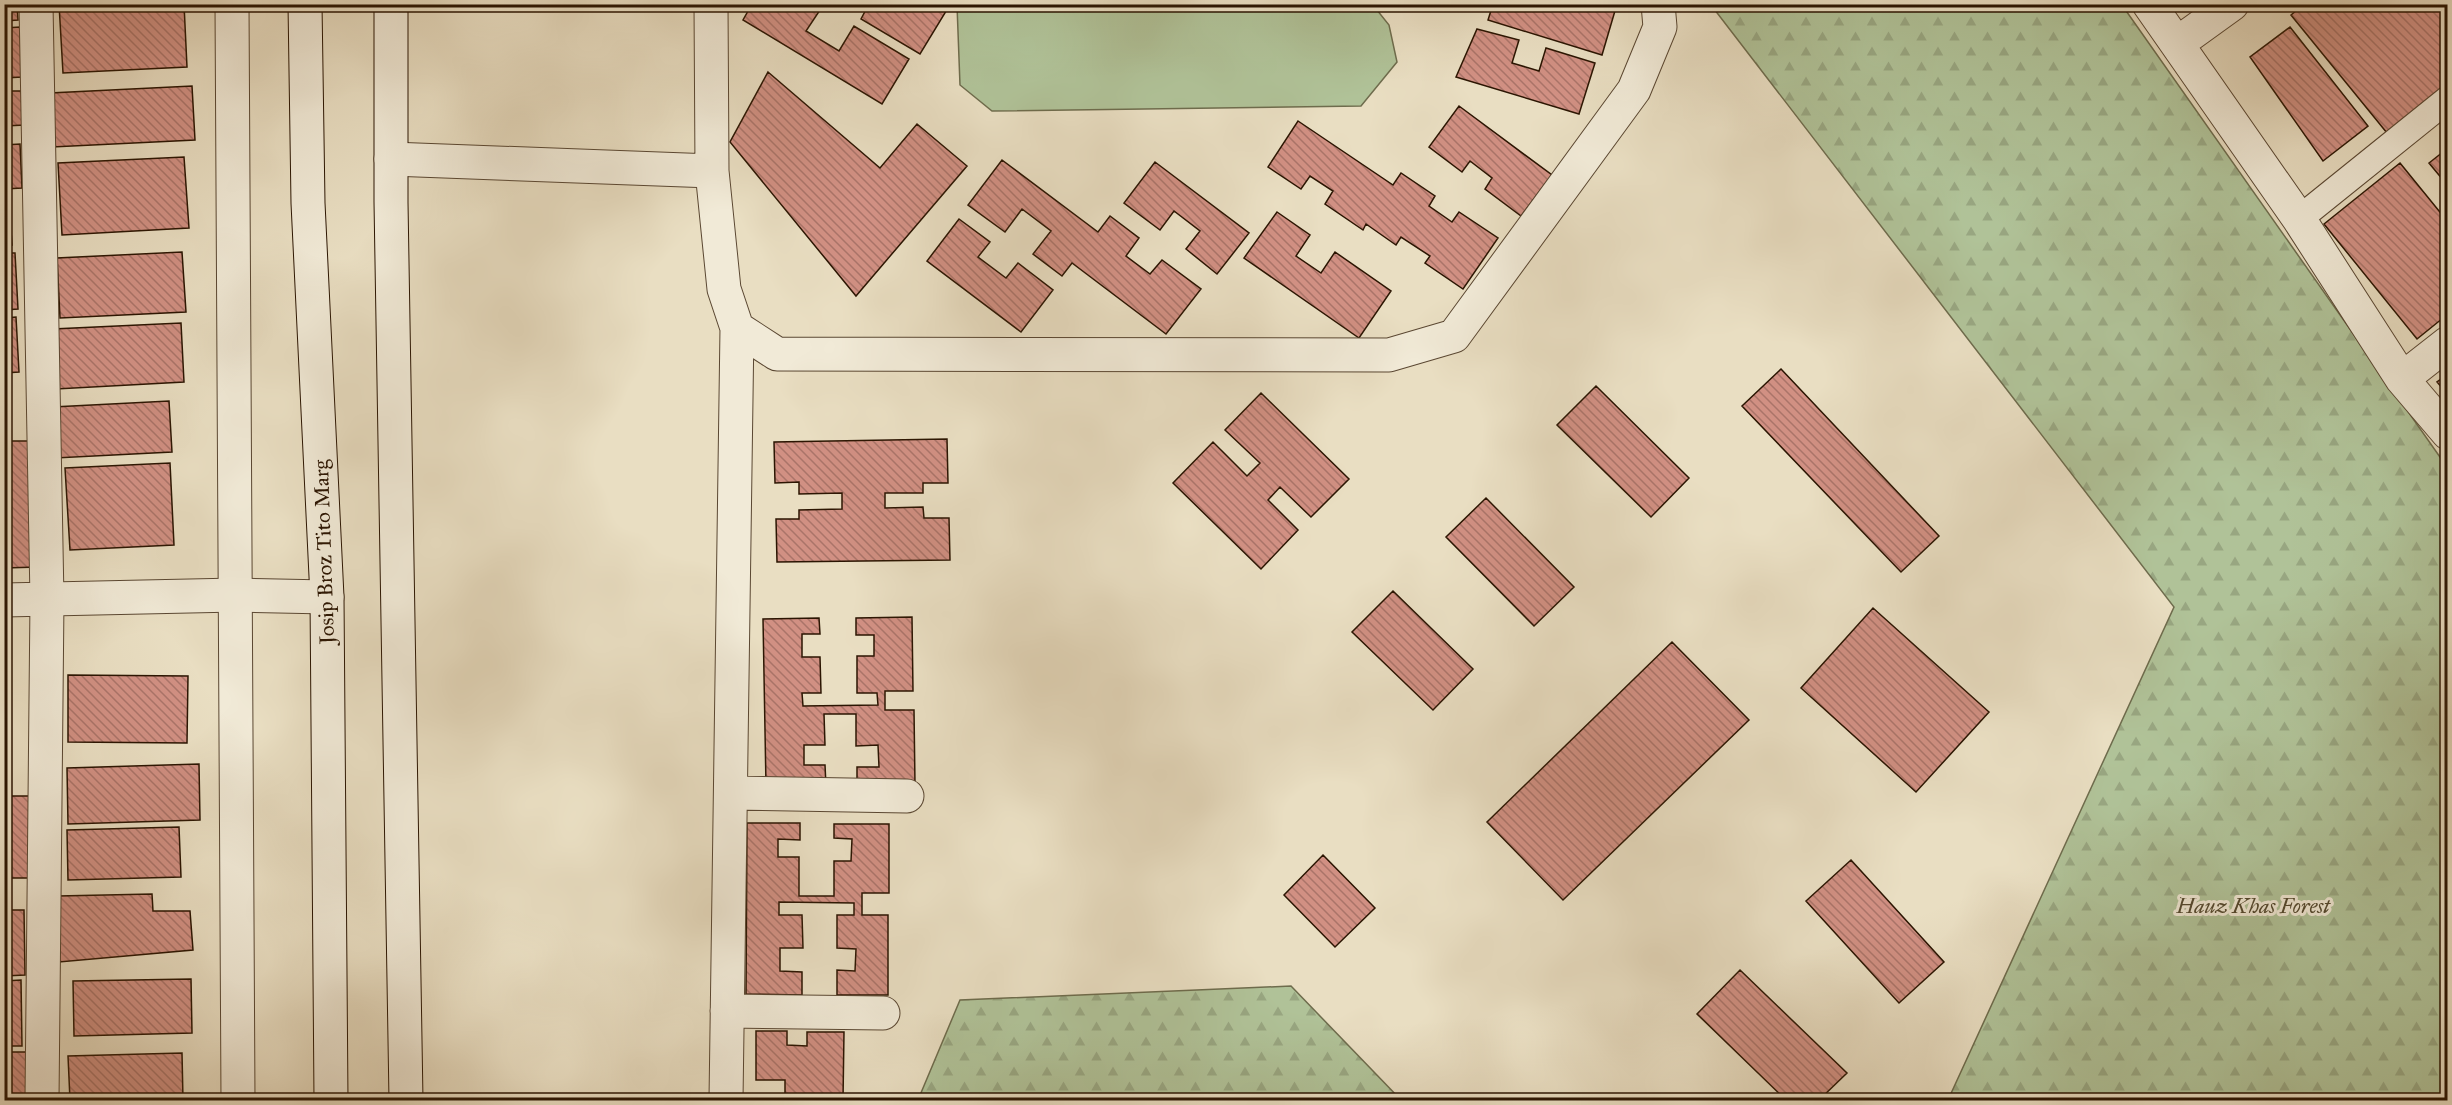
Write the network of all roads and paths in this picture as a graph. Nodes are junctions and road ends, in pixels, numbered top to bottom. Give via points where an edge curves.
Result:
1 (36, 4) edge
2 (232, 4) edge
3 (305, 4) edge
4 (391, 4) edge
5 (711, 4) edge
6 (1658, 4) edge
7 (2149, 4) edge
8 (2232, 4) edge
9 (2177, 26) edge
10 (2448, 99) edge
11 (391, 159) junction
12 (712, 171) junction
13 (2300, 219) junction
14 (737, 328) junction
15 (2448, 343) edge
16 (2402, 379) junction
17 (2448, 433) edge
18 (236, 595) junction
19 (327, 597) junction
20 (4, 600) edge
21 (47, 600) junction
22 (731, 794) junction
23 (907, 795) dead end
24 (727, 1011) junction
25 (883, 1012) dead end
26 (42, 1101) edge
27 (238, 1101) edge
28 (331, 1101) edge
29 (406, 1101) edge
30 (726, 1101) edge

1 - 21 street
2 - 18 street
3 - 19 street, Josip Broz Tito Marg via 308,203
4 - 11 street
5 - 12 street
6 - 14 street via 1660,27 1634,90 1454,336 1389,355 777,354
7 - 9 street
8 - 9 street
9 - 13 street
10 - 13 lane
11 - 12 street
11 - 29 street
12 - 14 street via 724,289
13 - 16 street
14 - 22 street
15 - 16 street
16 - 17 street
18 - 19 street
18 - 21 street
18 - 27 street
19 - 28 street, Josip Broz Tito Marg
20 - 21 street
21 - 26 street
22 - 23 street
22 - 24 street
24 - 25 street
24 - 30 street

